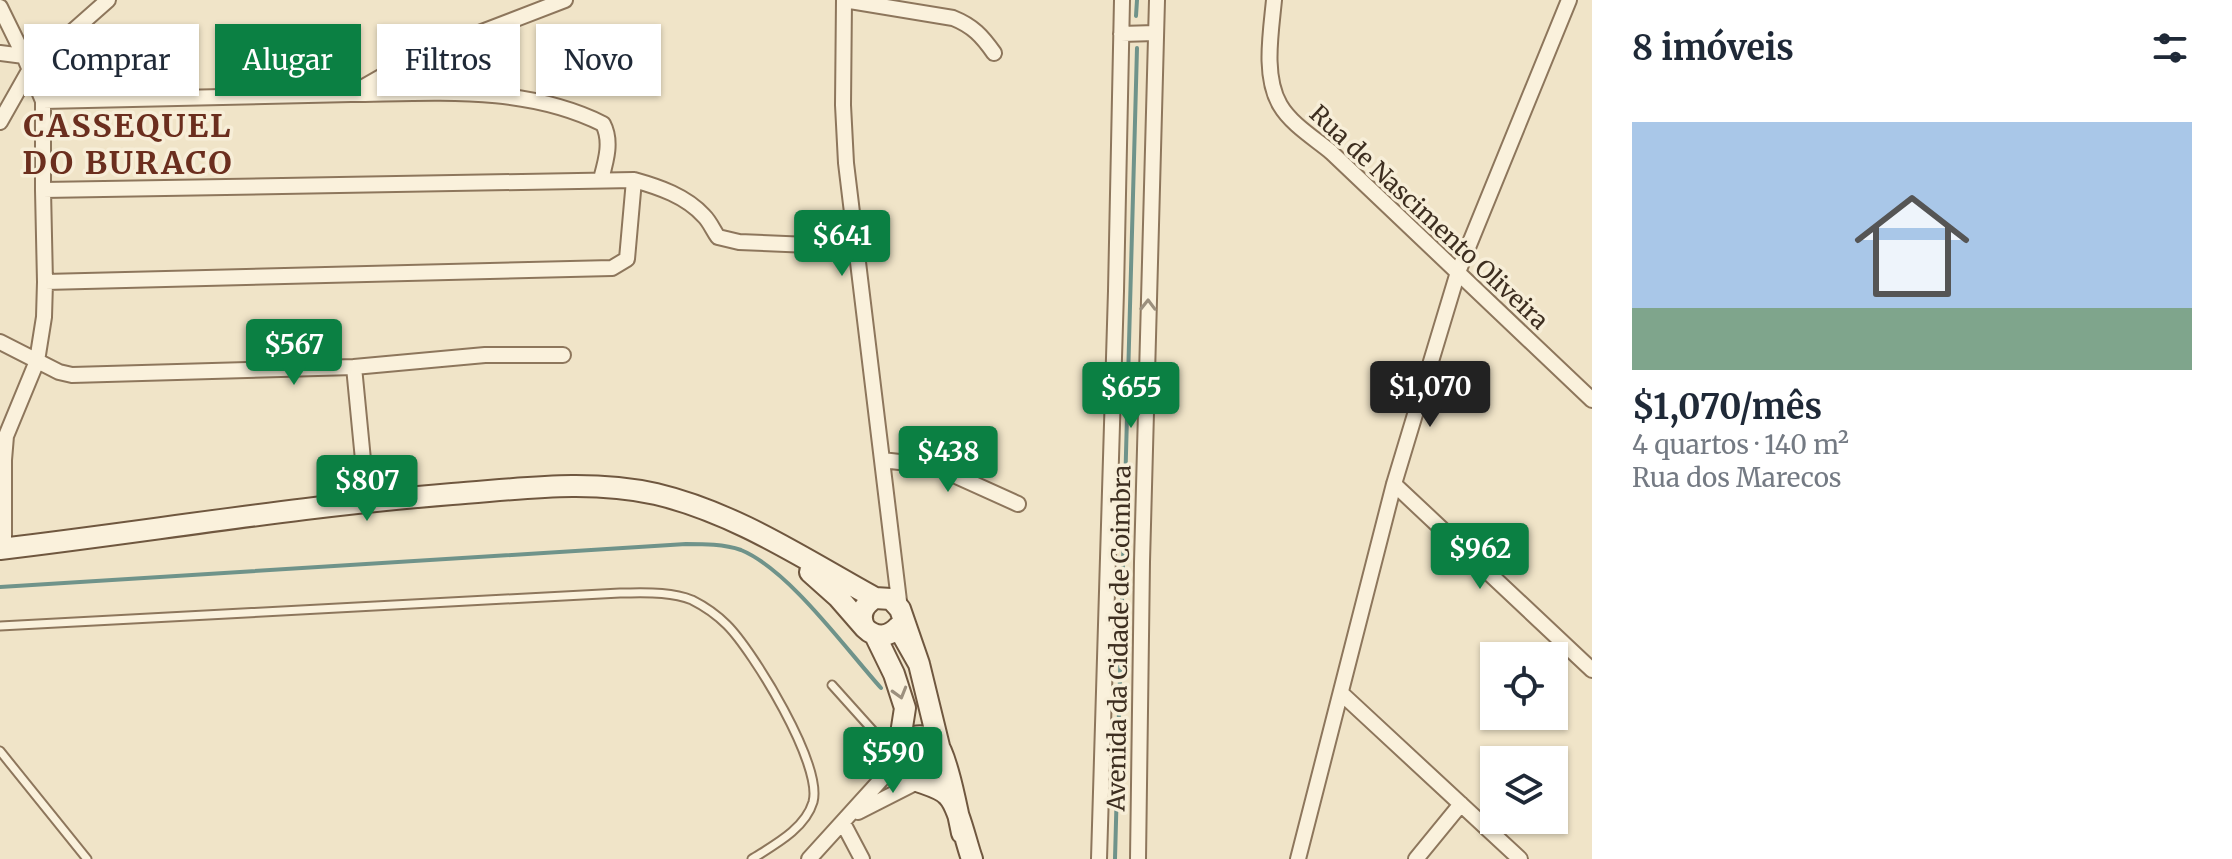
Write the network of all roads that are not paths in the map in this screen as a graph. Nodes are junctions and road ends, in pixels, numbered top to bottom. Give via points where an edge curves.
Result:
1 (108, 0) edge
2 (565, 0) edge
3 (1122, 0) edge
4 (1157, 0) edge
5 (1274, 0) edge
6 (1569, 0) edge
7 (0, 7) edge
8 (77, 24) edge
9 (1155, 33) junction
10 (1121, 34) junction
11 (0, 53) edge
12 (994, 53) dead end
13 (24, 56) edge
14 (24, 61) edge
15 (24, 69) edge
16 (361, 88) edge
17 (361, 94) edge
18 (41, 96) edge
19 (263, 96) edge
20 (43, 101) junction
21 (0, 122) edge
22 (601, 179) junction
23 (634, 180) junction
24 (43, 190) junction
25 (857, 247) junction
26 (1458, 272) junction
27 (45, 282) junction
28 (0, 342) edge
29 (563, 355) dead end
30 (37, 361) junction
31 (354, 367) junction
32 (1592, 400) edge
33 (882, 460) junction
34 (1394, 484) junction
35 (367, 501) junction
36 (1018, 504) dead end
37 (738, 522) junction
38 (2, 549) edge
39 (886, 602) junction
40 (0, 626) edge
41 (870, 632) junction
42 (919, 664) junction
43 (1592, 670) edge
44 (832, 685) dead end
45 (1341, 693) junction
46 (941, 750) junction
47 (0, 751) edge
48 (898, 754) junction
49 (920, 782) junction
50 (1461, 804) junction
51 (847, 819) junction
52 (962, 833) junction
53 (87, 859) edge
54 (752, 859) edge
55 (809, 859) edge
56 (862, 859) edge
57 (972, 859) edge
58 (1099, 859) edge
59 (1138, 859) edge
60 (1298, 859) edge
61 (1416, 859) edge
62 (1520, 859) edge

1 - 8 street
2 - 16 street via 414,58
3 - 10 street, Avenida da Cidade de Coimbra
4 - 9 street, Avenida da Cidade de Coimbra
5 - 26 street, Rua de Nascimento Oliveira via 1270,62 1279,104
6 - 26 street
7 - 13 street
9 - 10 street
59 -> 9 street, Avenida da Cidade de Coimbra
10 - 58 street, Avenida da Cidade de Coimbra
11 - 14 street
12 - 25 street via 981,34 953,18 844,0 846,163
15 - 21 street
17 - 22 street via 539,100 603,124 607,157
18 - 20 street
19 - 20 street
20 - 24 street
22 - 23 street
22 - 24 street
23 - 25 street via 684,200 707,219 718,237
23 - 27 street via 627,259 612,268
24 - 27 street
25 - 33 street
26 - 32 street, Rua de Nascimento Oliveira
26 - 34 street
27 - 30 street
28 - 30 street
29 - 31 street via 485,355
30 - 31 street via 72,375
30 - 38 street via 6,436
31 - 35 street
33 - 36 street via 934,466
33 - 39 street via 892,555
34 - 43 street
34 - 45 street
35 - 37 street via 610,485 708,509
35 - 38 street
37 - 39 street
37 - 41 street via 807,569
39 - 41 street via 862,611
39 - 42 street
40 - 54 lane via 620,593 691,600 728,626 759,666 798,738 812,780 814,800 807,815 791,833
41 - 42 street via 888,635 898,627
41 -> 48 street via 894,674 905,708
42 - 46 street
44 - 48 lane
45 - 50 street
45 - 60 street
46 - 48 street via 927,737 912,738
46 - 49 street via 937,774
46 - 52 street
47 - 53 lane
48 - 49 street via 903,775
48 - 51 street
49 - 51 street
49 - 52 street via 951,798
50 - 61 street
50 - 62 street
51 - 55 street
51 - 56 street
52 - 57 street

